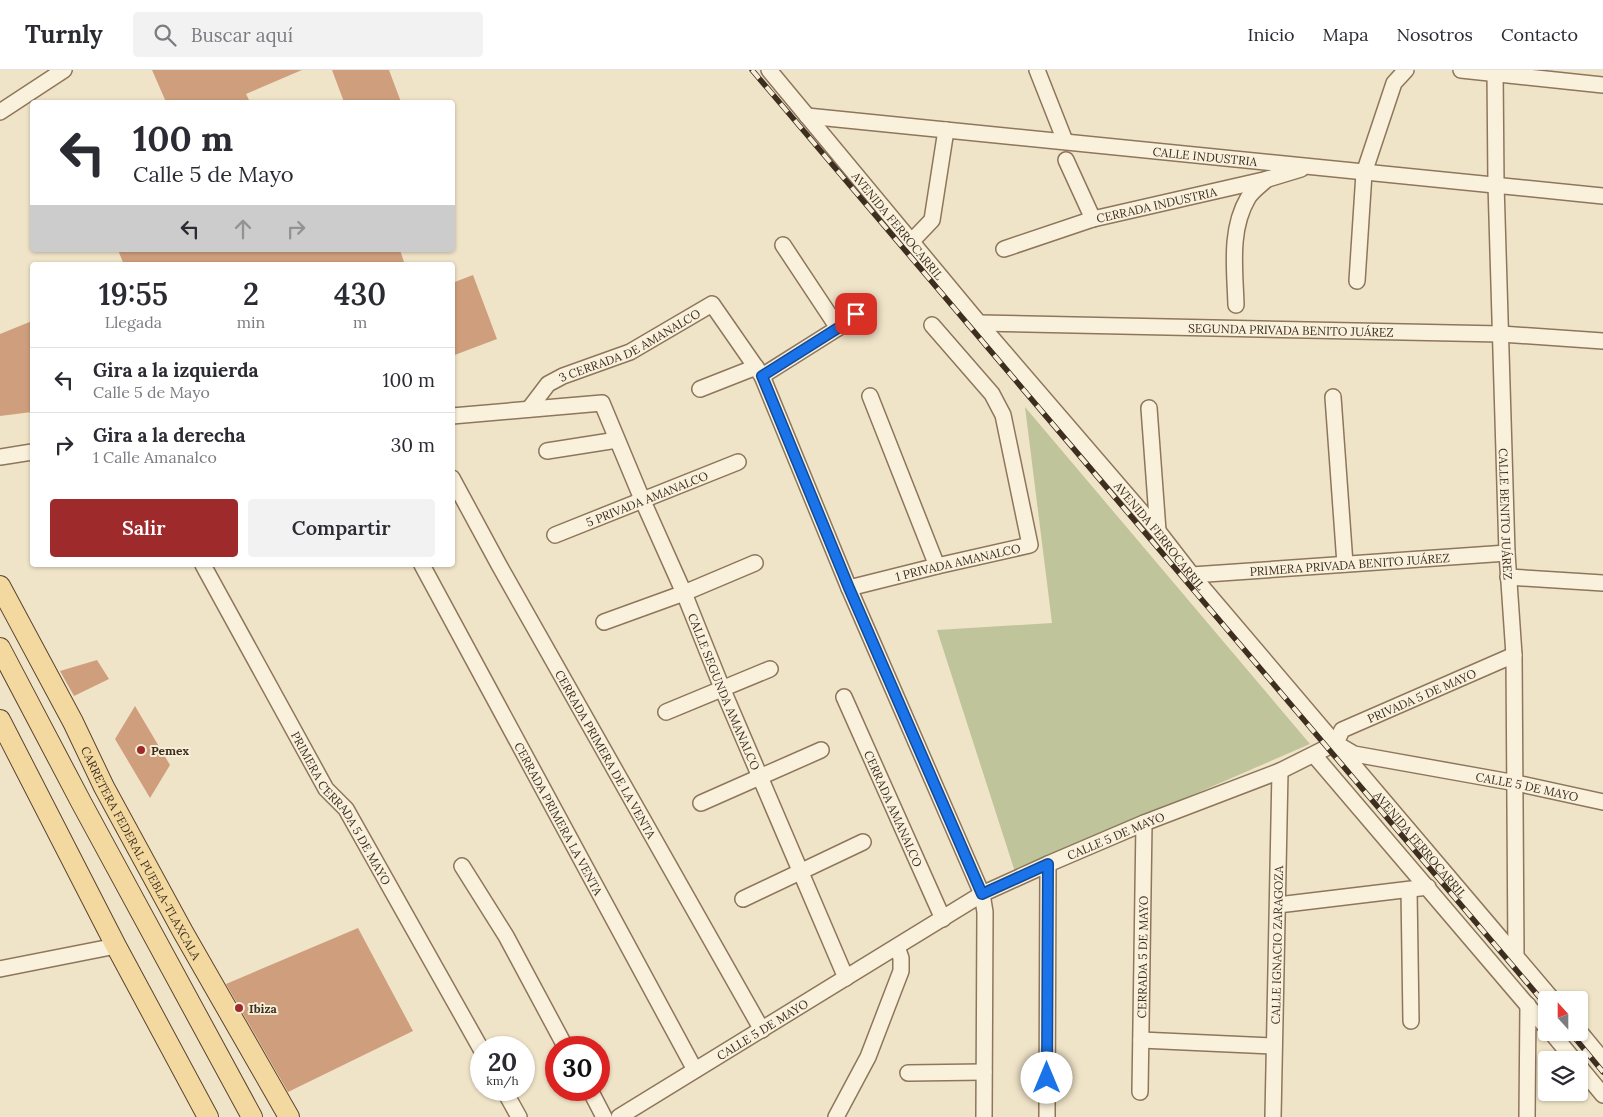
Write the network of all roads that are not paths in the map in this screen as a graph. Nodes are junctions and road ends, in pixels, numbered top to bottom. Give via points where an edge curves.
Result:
1 (64, 70) edge
2 (769, 70) edge
3 (1037, 70) edge
4 (1406, 70) edge
5 (1462, 70) edge
6 (1495, 72) edge
7 (1603, 85) edge
8 (0, 112) edge
9 (807, 116) junction
10 (946, 130) junction
11 (1065, 141) junction
12 (1066, 160) dead end
13 (1310, 166) junction
14 (1364, 173) junction
15 (1268, 178) junction
16 (1496, 184) junction
17 (1603, 196) edge
18 (1093, 219) junction
19 (911, 242) junction
20 (783, 245) dead end
21 (1004, 249) dead end
22 (1357, 281) dead end
23 (1236, 305) dead end
24 (856, 314) dead end
25 (979, 323) junction
26 (932, 325) dead end
27 (838, 328) junction
28 (1501, 334) junction
29 (1603, 340) edge
30 (759, 371) junction
31 (700, 389) dead end
32 (870, 396) dead end
33 (1333, 397) dead end
34 (1149, 408) dead end
35 (529, 409) junction
36 (455, 416) edge
37 (617, 440) junction
38 (547, 451) dead end
39 (30, 452) edge
40 (0, 457) edge
41 (738, 462) dead end
42 (455, 484) edge
43 (642, 499) junction
44 (1158, 531) junction
45 (556, 535) dead end
46 (1506, 553) junction
47 (755, 562) dead end
48 (1346, 564) junction
49 (936, 566) junction
50 (204, 567) edge
51 (423, 567) edge
52 (1192, 575) junction
53 (1508, 577) junction
54 (1603, 583) edge
55 (0, 586) edge
56 (849, 588) junction
57 (684, 593) junction
58 (604, 622) dead end
59 (0, 648) edge
60 (1514, 655) junction
61 (770, 669) dead end
62 (722, 688) junction
63 (844, 697) dead end
64 (666, 712) dead end
65 (0, 720) edge
66 (1336, 743) junction
67 (822, 750) dead end
68 (1314, 755) junction
69 (1280, 771) junction
70 (760, 777) junction
71 (1516, 783) junction
72 (1603, 802) edge
73 (701, 803) dead end
74 (1144, 823) junction
75 (863, 842) dead end
76 (1048, 864) junction
77 (462, 866) dead end
78 (801, 871) junction
79 (1428, 887) junction
80 (1409, 890) junction
81 (982, 894) junction
82 (743, 899) dead end
83 (1278, 906) junction
84 (943, 919) junction
85 (116, 946) junction
86 (897, 947) junction
87 (1516, 956) junction
88 (0, 969) edge
89 (846, 978) junction
90 (1545, 991) edge
91 (1528, 1005) junction
92 (1538, 1017) edge
93 (1411, 1021) dead end
94 (762, 1030) junction
95 (474, 1036) edge
96 (559, 1036) edge
97 (1141, 1040) junction
98 (1558, 1041) edge
99 (1587, 1041) edge
100 (1274, 1046) junction
101 (1567, 1051) edge
102 (1603, 1060) edge
103 (695, 1070) junction
104 (984, 1072) junction
105 (908, 1073) dead end
106 (1588, 1077) edge
107 (269, 1081) junction
108 (1140, 1092) dead end
109 (1603, 1095) edge
110 (511, 1101) edge
111 (596, 1101) edge
112 (247, 1111) edge
113 (208, 1117) edge
114 (289, 1117) edge
115 (520, 1117) edge
116 (604, 1117) edge
117 (619, 1117) edge
118 (836, 1117) edge
119 (984, 1117) edge
120 (1047, 1117) edge
121 (1273, 1117) edge
122 (1527, 1117) edge

1 - 8 street
2 - 9 street, AVENIDA FERROCARRIL
3 - 11 street
4 - 14 street via 1394,83
5 - 6 street
6 - 7 street
6 - 16 street, CALLE BENITO JUÁREZ
9 - 10 street, CALLE INDUSTRIA
9 - 19 street, AVENIDA FERROCARRIL
10 - 11 street, CALLE INDUSTRIA
10 - 19 street via 932,220
11 - 13 street, CALLE INDUSTRIA
12 - 18 street
13 - 14 street, CALLE INDUSTRIA
13 - 15 street, CERRADA INDUSTRIA
14 - 16 street, CALLE INDUSTRIA
14 - 22 street
15 - 18 street, CERRADA INDUSTRIA
15 - 23 street via 1249,196 1240,214 1234,241
16 - 17 street, CALLE INDUSTRIA
16 - 28 street, CALLE BENITO JUÁREZ
18 - 21 street, CERRADA INDUSTRIA
19 - 25 street, AVENIDA FERROCARRIL
20 - 27 street
24 - 27 street
25 - 28 street, SEGUNDA PRIVADA BENITO JUÁREZ
25 - 44 street, AVENIDA FERROCARRIL
26 - 49 street, 1 PRIVADA AMANALCO via 992,394 1003,415 1030,545
27 - 30 street
28 - 29 street, SEGUNDA PRIVADA BENITO JUÁREZ
28 - 46 street, CALLE BENITO JUÁREZ
30 - 31 street
30 - 35 street, 3 CERRADA DE AMANALCO via 712,304 630,352 548,384
30 - 56 street
32 - 49 street
33 - 48 street
34 - 44 street
35 - 36 street
35 - 37 street, CALLE SEGUNDA AMANALCO via 602,403
37 - 38 street
37 - 43 street, CALLE SEGUNDA AMANALCO
39 - 40 street
41 - 43 street, 5 PRIVADA AMANALCO
42 - 94 street, CERRADA PRIMERA DE LA VENTA
43 - 45 street, 5 PRIVADA AMANALCO
43 - 57 street, CALLE SEGUNDA AMANALCO
44 - 52 street, AVENIDA FERROCARRIL
46 - 48 street, PRIMERA PRIVADA BENITO JUÁREZ
46 - 53 street, CALLE BENITO JUÁREZ
47 - 57 street
48 - 52 street, PRIMERA PRIVADA BENITO JUÁREZ
49 - 56 street, 1 PRIVADA AMANALCO
50 - 95 street, PRIMERA CERRADA 5 DE MAYO via 326,789 346,809
51 - 103 street, CERRADA PRIMERA LA VENTA
52 - 66 street, AVENIDA FERROCARRIL
53 - 54 street
53 - 60 street, CALLE BENITO JUÁREZ
55 - 107 main road, CARRETERA FEDERAL PUEBLA-TLAXCALA via 104,787
56 - 81 street
57 - 58 street
57 - 62 street, CALLE SEGUNDA AMANALCO
59 - 112 main road
60 - 66 street, PRIVADA 5 DE MAYO via 1342,730
60 - 71 street, CALLE BENITO JUÁREZ
61 - 62 street
62 - 64 street
62 - 70 street, CALLE SEGUNDA AMANALCO
63 - 84 street, CERRADA AMANALCO
65 - 85 main road
66 - 68 street, CALLE 5 DE MAYO
66 - 71 street, CALLE 5 DE MAYO via 1354,754
66 - 87 street, AVENIDA FERROCARRIL
67 - 70 street
68 - 69 street, CALLE 5 DE MAYO
68 - 79 street
69 - 74 street, CALLE 5 DE MAYO
69 - 83 street, CALLE IGNACIO ZARAGOZA
70 - 73 street
70 - 78 street, CALLE SEGUNDA AMANALCO
71 - 72 street, CALLE 5 DE MAYO
71 - 87 street, CALLE BENITO JUÁREZ
74 - 76 street, CALLE 5 DE MAYO
74 - 97 street, CERRADA 5 DE MAYO
75 - 78 street
76 - 81 street, CALLE 5 DE MAYO
76 - 120 street
77 - 96 street via 503,930
78 - 82 street
78 - 89 street, CALLE SEGUNDA AMANALCO
79 - 80 street
79 - 91 street
80 - 83 street
80 - 93 street
81 - 84 street, CALLE 5 DE MAYO
81 - 104 street via 985,912
83 - 100 street, CALLE IGNACIO ZARAGOZA
84 - 86 street, CALLE 5 DE MAYO
85 - 88 street
85 - 113 main road
86 - 89 street, CALLE 5 DE MAYO
86 - 118 street via 901,971 868,1057
87 - 90 street, AVENIDA FERROCARRIL
89 - 94 street, CALLE 5 DE MAYO
91 - 92 street
91 - 122 street
94 - 103 street, CALLE 5 DE MAYO
97 - 100 street
97 - 108 street, CERRADA 5 DE MAYO
98 - 101 street
99 - 102 street
100 - 121 street, CALLE IGNACIO ZARAGOZA
103 - 117 street, CALLE 5 DE MAYO
104 - 105 street
104 - 119 street
106 - 109 street
107 - 112 main road
107 - 114 main road, CARRETERA FEDERAL PUEBLA-TLAXCALA
110 - 115 street
111 - 116 street

